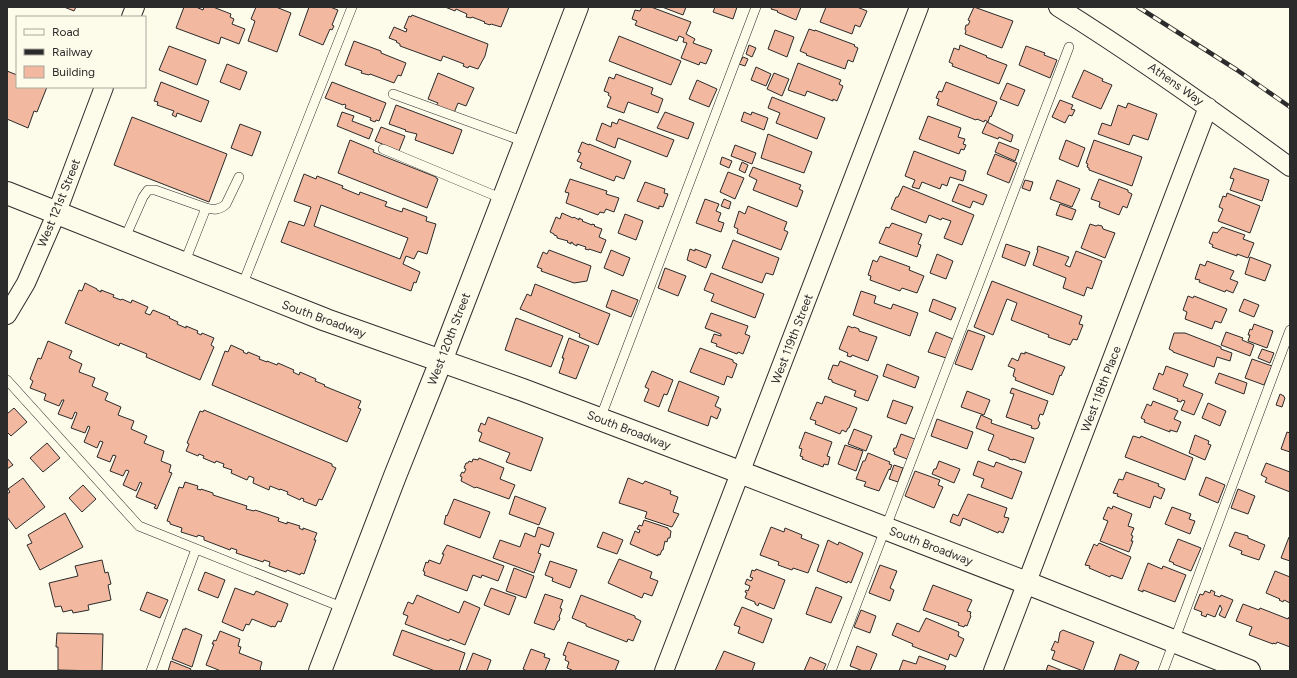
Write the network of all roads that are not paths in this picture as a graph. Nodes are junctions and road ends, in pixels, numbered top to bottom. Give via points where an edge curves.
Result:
1 (352, 7) edge
2 (577, 7) edge
3 (756, 7) edge
4 (919, 7) edge
5 (1058, 7) edge
6 (1069, 47) dead end
7 (104, 88) edge
8 (393, 94) dead end
9 (1208, 107) junction
10 (525, 142) junction
11 (383, 149) dead end
12 (1290, 167) edge
13 (239, 176) dead end
14 (7, 193) edge
15 (503, 199) junction
16 (206, 208) junction
17 (57, 212) junction
18 (124, 240) junction
19 (184, 264) junction
20 (242, 288) junction
21 (7, 315) edge
22 (1290, 330) edge
23 (441, 361) junction
24 (7, 380) edge
25 (600, 419) junction
26 (741, 473) junction
27 (886, 528) junction
28 (196, 549) junction
29 (1027, 583) junction
30 (344, 608) junction
31 (1174, 642) junction
32 (151, 671) edge
33 (320, 671) edge
34 (664, 671) edge
35 (832, 671) edge
36 (993, 671) edge
37 (1163, 671) edge
38 (1249, 671) edge

1 - 20 lane
2 - 10 main road, West 120th Street
3 - 25 lane
4 - 26 street, West 119th Street
5 - 9 street, Athens Way via 1118,44
6 - 27 lane
7 - 17 street, West 121st Street
8 - 10 lane
9 - 12 street, Athens Way
9 - 29 street, West 118th Place
10 - 15 main road, West 120th Street
11 - 15 lane
13 - 16 lane via 223,208
14 - 17 main road, South Broadway
15 - 23 main road, West 120th Street
16 - 18 lane via 155,190 148,190
16 - 19 lane
17 - 18 main road, South Broadway
17 - 21 street, West 121st Street via 26,283
18 - 19 main road, South Broadway
19 - 20 main road, South Broadway
20 - 23 main road, South Broadway
22 - 31 lane
23 - 25 main road, South Broadway
23 - 30 main road, West 120th Street
24 - 28 lane via 139,526
25 - 26 main road, South Broadway
26 - 27 main road, South Broadway
26 - 34 street, West 119th Street
27 - 29 main road, South Broadway
27 - 35 lane
28 - 30 lane
28 - 32 lane
29 - 31 main road, South Broadway
29 - 36 street, West 118th Place
30 - 33 main road, West 120th Street
31 - 37 lane
31 - 38 main road, South Broadway

